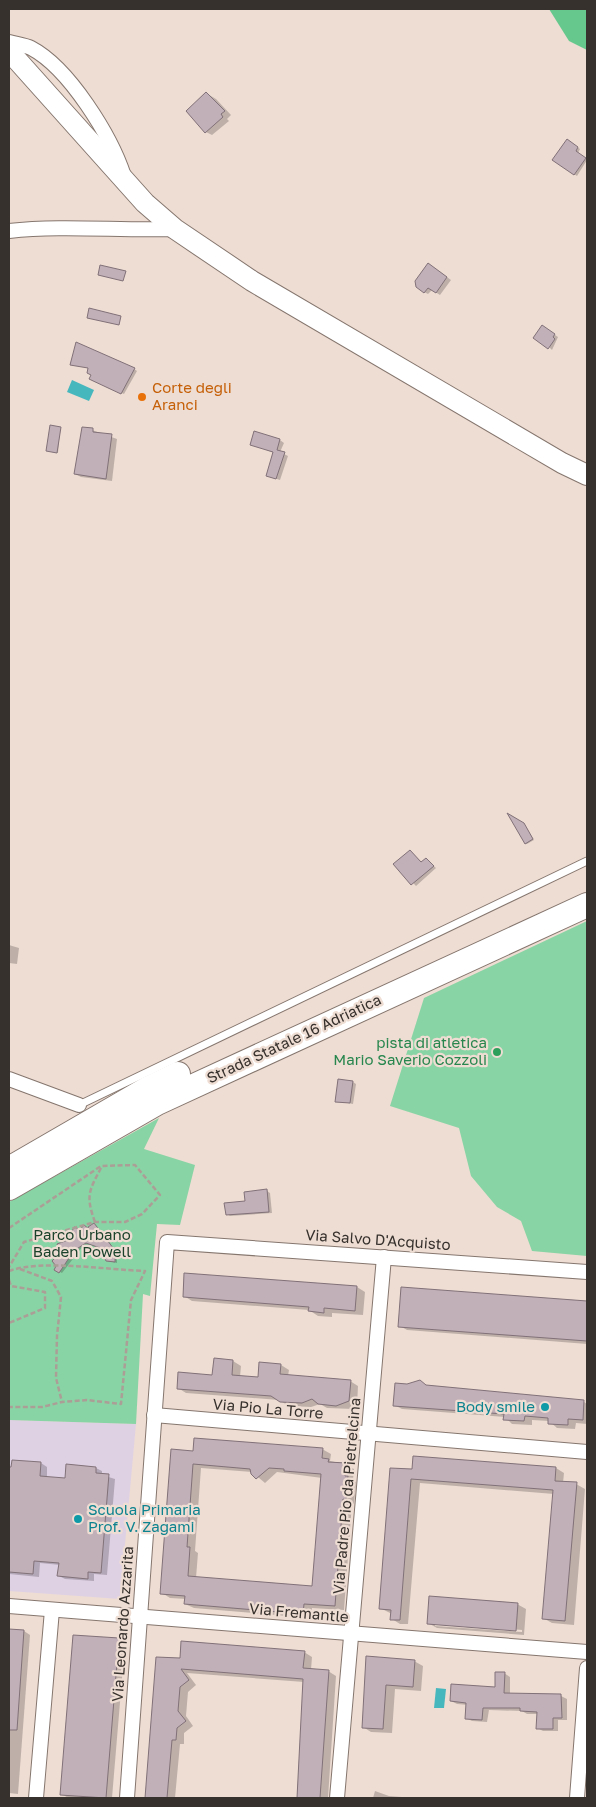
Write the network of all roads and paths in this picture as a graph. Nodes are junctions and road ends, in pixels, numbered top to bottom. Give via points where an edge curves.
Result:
1 (9, 42) edge
2 (9, 51) edge
3 (127, 183) junction
4 (175, 229) junction
5 (9, 231) edge
6 (587, 475) edge
7 (587, 861) edge
8 (587, 888) edge
9 (587, 905) edge
10 (9, 1079) edge
11 (80, 1105) joint
12 (102, 1166) junction
13 (9, 1169) edge
14 (9, 1188) edge
15 (95, 1222) junction
16 (9, 1228) edge
17 (167, 1242) joint
18 (384, 1257) junction
19 (9, 1267) edge
20 (18, 1268) junction
21 (9, 1271) edge
22 (587, 1272) edge
23 (9, 1280) edge
24 (9, 1324) edge
25 (62, 1402) junction
26 (9, 1407) edge
27 (154, 1415) junction
28 (369, 1434) junction
29 (587, 1452) edge
30 (9, 1606) edge
31 (52, 1610) junction
32 (140, 1617) junction
33 (351, 1634) junction
34 (587, 1652) edge
35 (587, 1668) edge
36 (36, 1798) edge
37 (126, 1798) edge
38 (337, 1798) edge
39 (577, 1798) edge

1 - 3 street via 31,48 57,69 82,98 108,135
2 - 3 main road
3 - 4 main road via 144,203
4 - 5 street via 41,227
4 - 6 main road via 252,281 373,354
7 - 11 lane
8 - 13 highway, Strada Statale 16 Adriatica via 149,1088
9 - 14 highway, Strada Statale 16 Adriatica via 157,1103
10 - 11 street
12 - 15 path via 92,1183 88,1203
12 - 15 path via 136,1164 160,1195 142,1214 125,1222
12 - 16 path
15 - 19 path via 24,1242
17 - 18 street, Via Salvo D'Acquisto
17 - 27 street, Via Leonardo Azzarita
18 - 22 street, Via Salvo D'Acquisto
18 - 28 street, Via Padre Pio da Pietrelcina
20 - 21 path
20 - 25 path via 52,1281 61,1297 56,1378
20 - 25 path via 51,1266 145,1271 131,1300 120,1404 87,1400
23 - 24 path via 11,1286 45,1292 45,1308
25 - 26 path via 42,1407
27 - 28 street, Via Pio La Torre
27 - 32 street, Via Leonardo Azzarita
28 - 29 street, Via Pio La Torre
28 - 33 street, Via Padre Pio da Pietrelcina
30 - 31 street, Via Fremantle
31 - 32 street, Via Fremantle
31 - 36 street
32 - 33 street, Via Fremantle
32 - 37 street, Via Leonardo Azzarita
33 - 34 street, Via Fremantle
33 - 38 street, Via Padre Pio da Pietrelcina
35 - 39 street

